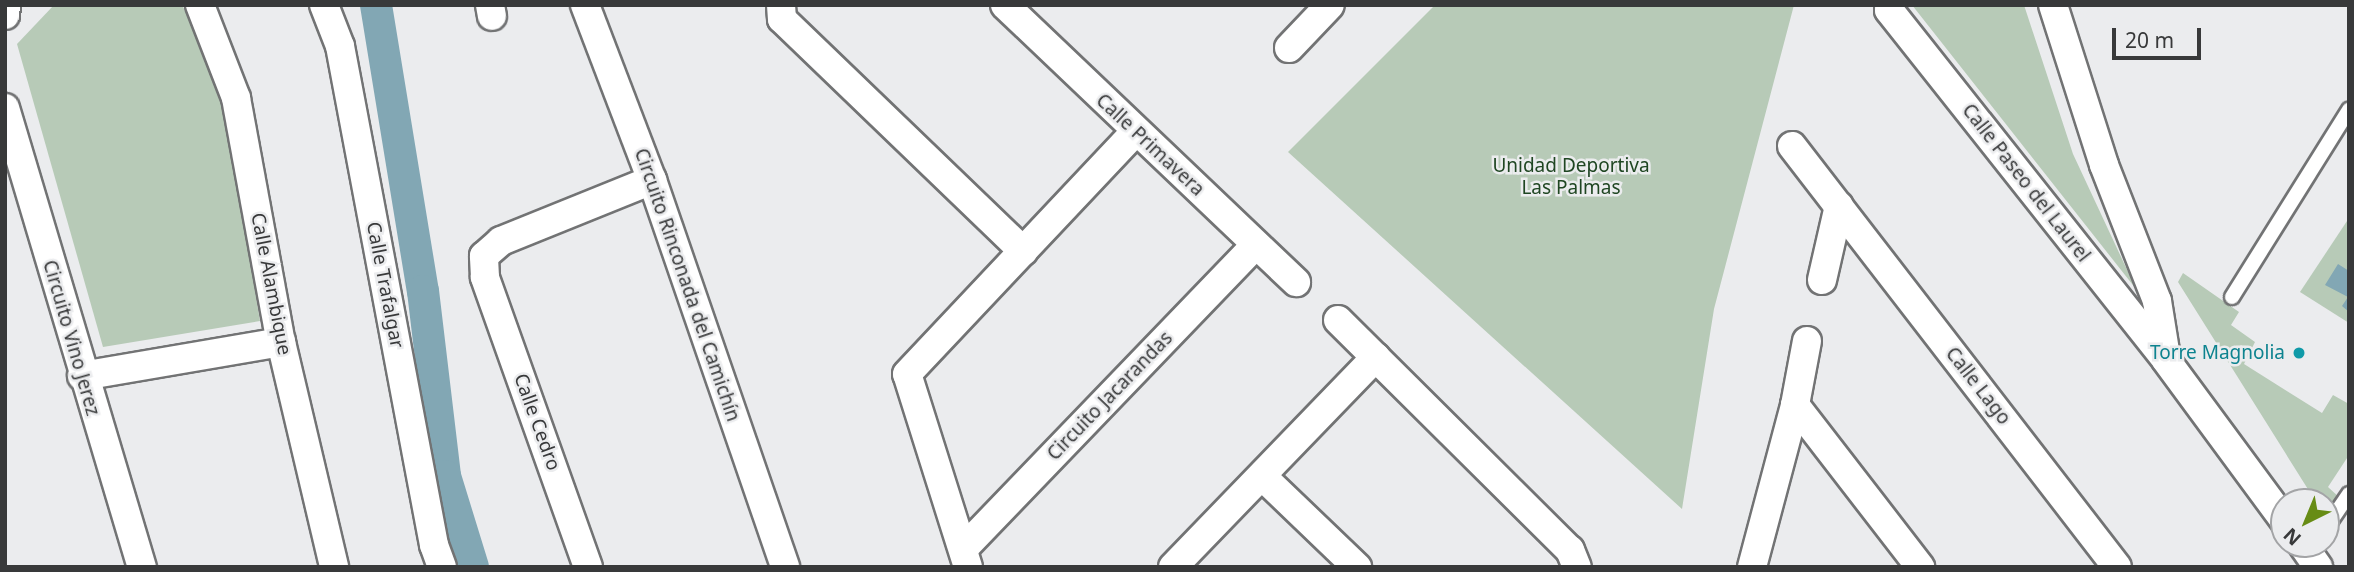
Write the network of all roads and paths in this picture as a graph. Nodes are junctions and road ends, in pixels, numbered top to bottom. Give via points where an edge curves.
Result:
1 (6, 5) edge
2 (200, 5) edge
3 (324, 5) edge
4 (585, 5) edge
5 (781, 5) edge
6 (1005, 5) edge
7 (1330, 5) edge
8 (1890, 5) edge
9 (2053, 5) edge
10 (5, 15) edge
11 (1289, 48) dead end
12 (5, 108) edge
13 (2349, 110) edge
14 (1135, 132) junction
15 (2336, 132) junction
16 (2349, 140) edge
17 (1792, 146) dead end
18 (652, 180) junction
19 (1839, 206) junction
20 (1256, 245) junction
21 (1023, 251) junction
22 (1822, 280) dead end
23 (1296, 282) dead end
24 (2232, 298) dead end
25 (1338, 320) dead end
26 (1807, 341) dead end
27 (281, 342) junction
28 (1376, 357) junction
29 (2166, 360) junction
30 (82, 376) junction
31 (1795, 405) junction
32 (1262, 476) junction
33 (2270, 501) edge
34 (966, 557) edge
35 (142, 567) edge
36 (334, 567) edge
37 (442, 567) edge
38 (588, 567) edge
39 (785, 567) edge
40 (1173, 567) edge
41 (1357, 567) edge
42 (1577, 567) edge
43 (1752, 567) edge
44 (1920, 567) edge
45 (2117, 567) edge

1 - 10 street
2 - 27 street, Calle Alambique via 236,98
3 - 37 street, Calle Trafalgar via 340,46
4 - 18 street, Circuito Rinconada del Camichín
5 - 21 street via 782,19
6 - 14 street, Calle Primavera
7 - 11 street
8 - 29 street, Calle Paseo del Laurel via 1897,21
9 - 29 street, Calle Paseo del Laurel via 2104,165 2157,301
12 - 30 street, Circuito Vino Jerez
13 - 15 lane
14 - 20 street, Calle Primavera
14 - 21 street, Circuito Jacarandas
15 - 16 lane
15 - 24 lane
17 - 19 street, Calle Lago
18 - 38 street, Calle Cedro via 501,241 484,256 485,278
18 - 39 street, Circuito Rinconada del Camichín
19 - 22 street
19 - 45 street, Calle Lago
20 - 23 street, Calle Primavera
20 - 34 street, Circuito Jacarandas
21 - 34 street, Circuito Jacarandas via 907,373
25 - 28 street
26 - 31 street
27 - 30 street
27 - 36 street, Calle Alambique
28 - 32 street
28 - 42 street via 1570,550
29 - 33 street, Calle Paseo del Laurel
30 - 35 street, Circuito Vino Jerez
31 - 43 street
31 - 44 street
32 - 40 street
32 - 41 street

